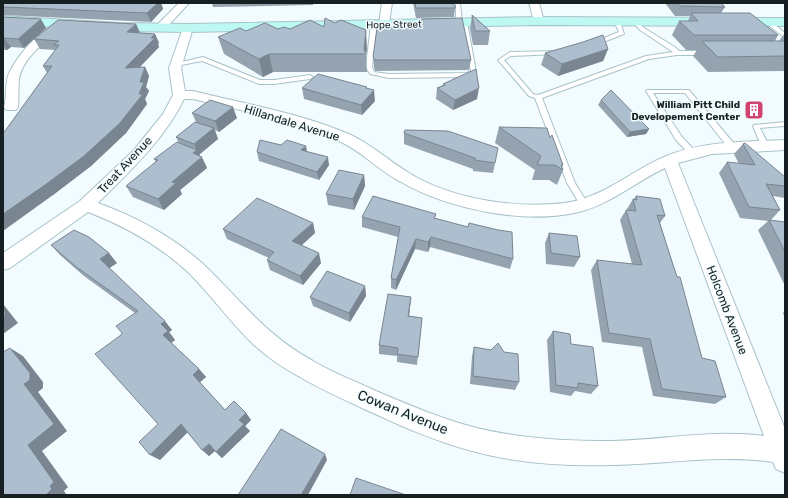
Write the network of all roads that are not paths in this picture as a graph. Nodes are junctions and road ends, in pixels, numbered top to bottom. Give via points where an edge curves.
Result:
1 (184, 3) edge
2 (387, 3) edge
3 (458, 3) edge
4 (534, 3) edge
5 (3, 20) edge
6 (539, 21) junction
7 (617, 21) junction
8 (635, 21) junction
9 (462, 22) junction
10 (768, 22) junction
11 (785, 22) edge
12 (62, 23) junction
13 (160, 28) junction
14 (188, 28) junction
15 (378, 28) junction
16 (785, 36) edge
17 (585, 48) edge
18 (565, 52) edge
19 (676, 53) junction
20 (714, 53) edge
21 (176, 64) junction
22 (310, 78) dead end
23 (179, 95) junction
24 (538, 97) junction
25 (11, 106) dead end
26 (785, 124) edge
27 (785, 145) edge
28 (765, 146) junction
29 (733, 148) junction
30 (693, 153) junction
31 (669, 160) junction
32 (584, 204) junction
33 (86, 205) junction
34 (3, 264) edge
35 (783, 456) edge

1 - 13 street
2 - 15 street
3 - 9 lane
4 - 6 street
5 - 12 main road, Hope Street
6 - 7 main road, Hope Street
6 - 9 main road, Hope Street
7 - 8 main road, Hope Street
7 - 17 lane via 622,33
8 - 10 main road, Hope Street
8 - 19 lane via 642,29 673,48
9 - 15 main road, Hope Street
9 - 15 lane via 474,71 469,75 389,76 372,73 368,67
10 - 11 main road, Hope Street
10 - 16 lane
12 - 13 main road, Hope Street
12 - 25 street via 21,62 14,76
13 - 14 main road, Hope Street
14 - 15 main road, Hope Street
14 - 21 street
18 - 24 lane via 510,54 501,60 531,95
19 - 20 lane
19 - 24 lane via 648,58
21 - 22 lane via 203,59 259,82
21 - 23 street
23 - 32 street, Hillandale Avenue via 193,95 336,135 350,141 417,185 455,199 520,210 567,208
23 - 33 street, Treat Avenue via 169,116 139,153
24 - 32 lane via 571,182
26 - 28 lane via 756,126
27 - 28 street, Hillandale Avenue
28 - 29 street, Hillandale Avenue
29 - 30 street, Hillandale Avenue
29 - 30 lane via 687,91 648,91 679,138
30 - 31 street, Hillandale Avenue
31 - 32 street, Hillandale Avenue via 605,196
31 - 35 street, Holcomb Avenue
33 - 34 street, Treat Avenue
33 - 35 street, Cowan Avenue via 146,230 173,248 197,269 253,330 285,357 324,380 446,431 492,444 555,452 613,453 740,446

